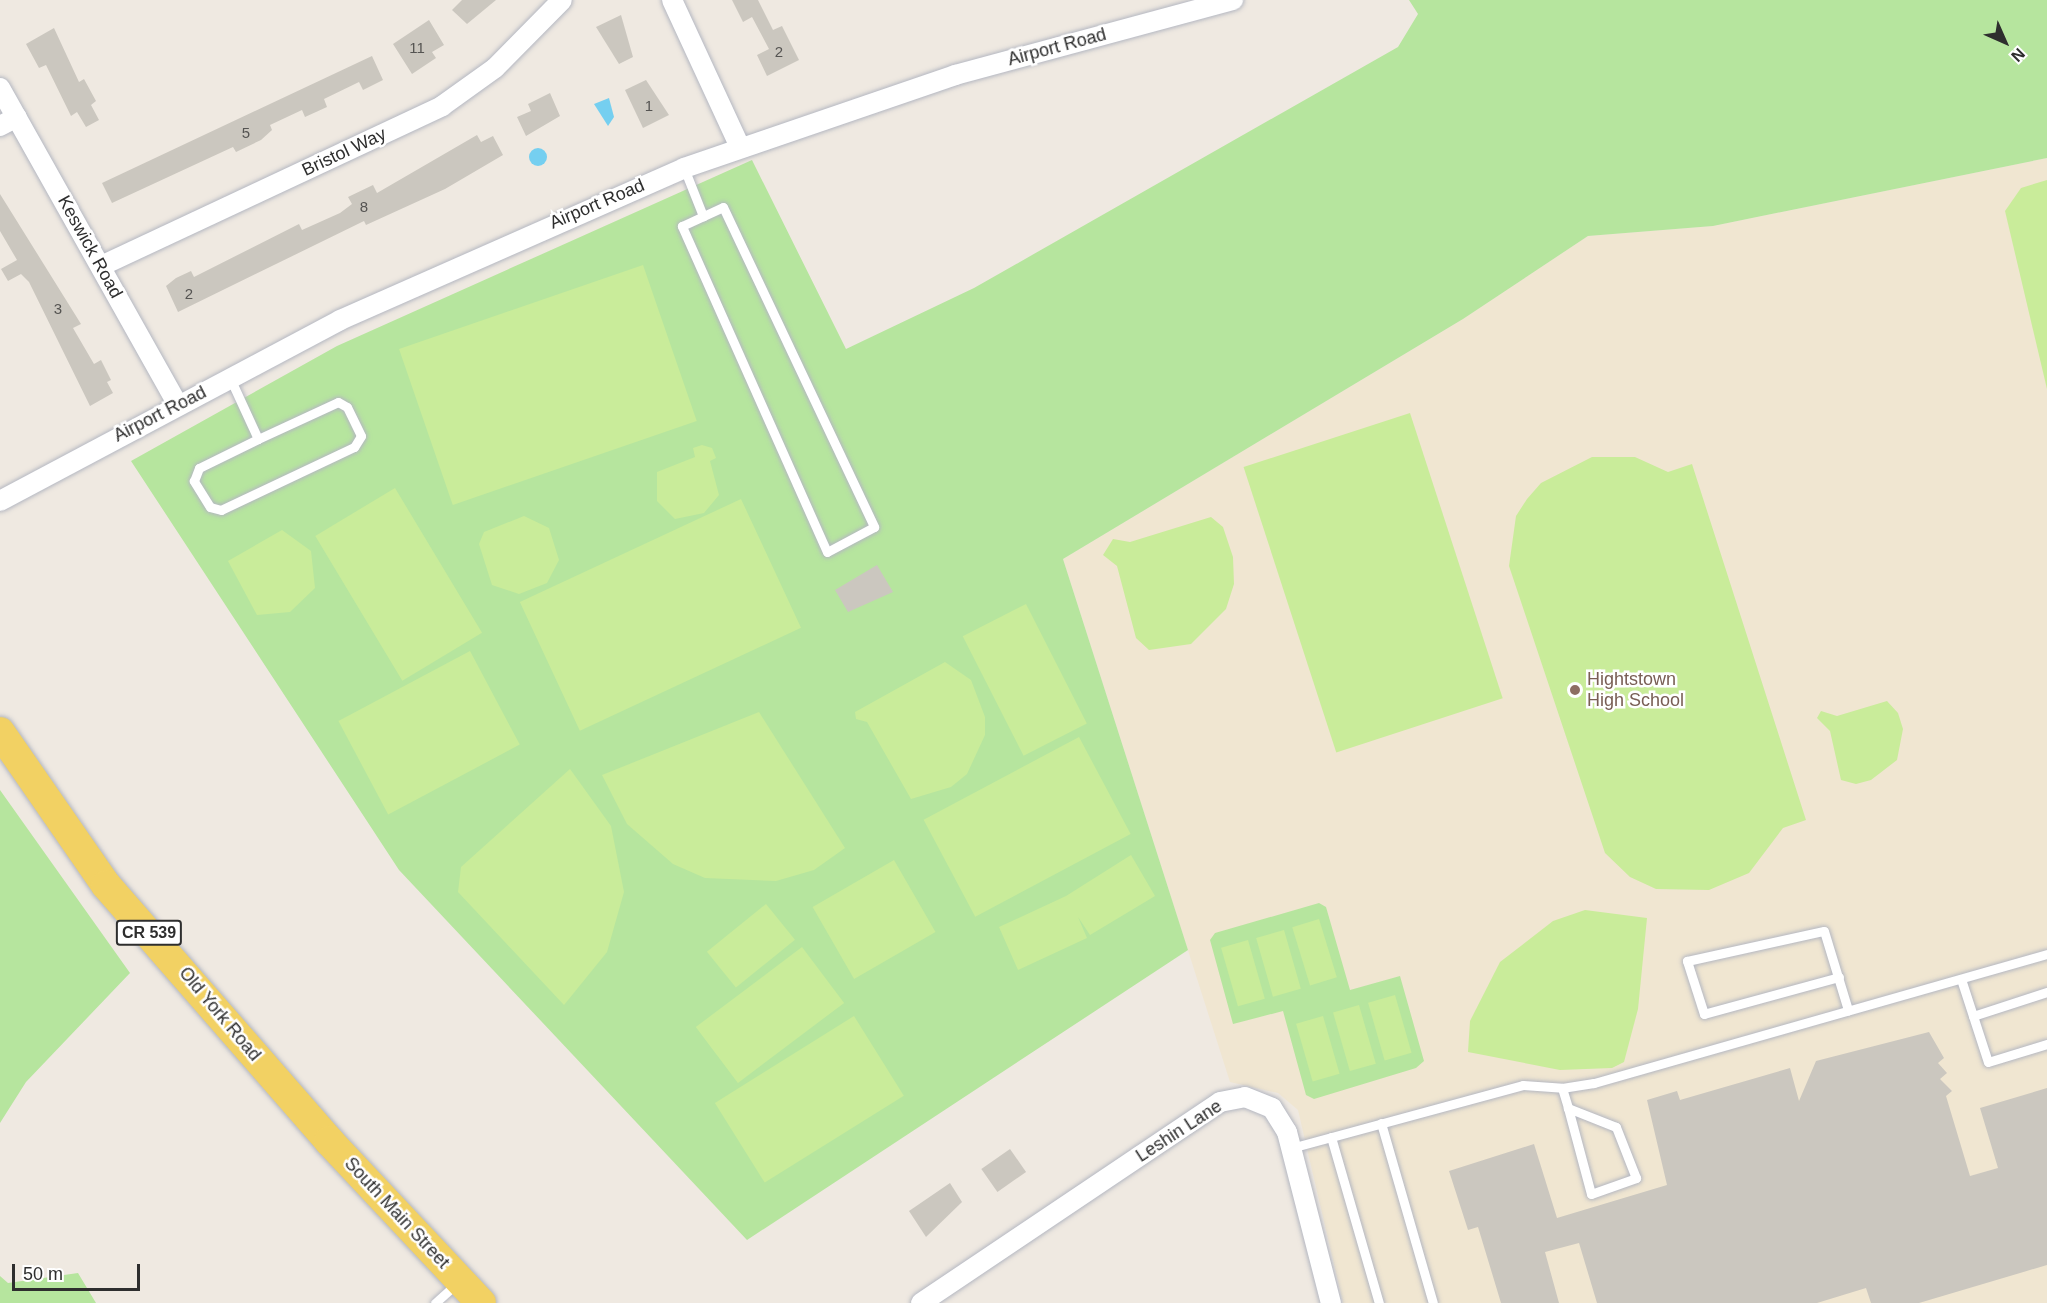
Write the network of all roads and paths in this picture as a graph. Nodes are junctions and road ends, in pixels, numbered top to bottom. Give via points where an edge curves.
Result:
1 (562, 0) edge
2 (672, 0) edge
3 (1233, 0) edge
4 (0, 88) edge
5 (8, 122) edge
6 (740, 147) junction
7 (684, 168) junction
8 (703, 216) junction
9 (101, 266) junction
10 (230, 378) junction
11 (178, 405) junction
12 (258, 439) junction
13 (0, 501) edge
14 (0, 732) edge
15 (2047, 954) edge
16 (1839, 977) junction
17 (1961, 979) junction
18 (2047, 992) edge
19 (1848, 1010) junction
20 (1973, 1016) junction
21 (2047, 1044) edge
22 (1562, 1088) junction
23 (1568, 1108) junction
24 (313, 1123) joint
25 (1380, 1123) junction
26 (1332, 1137) junction
27 (1291, 1148) junction
28 (460, 1280) junction
29 (435, 1303) edge
30 (481, 1303) edge
31 (921, 1303) edge
32 (1331, 1303) edge
33 (1379, 1303) edge
34 (1433, 1303) edge

1 - 9 street, Bristol Way via 495,68 442,106
2 - 6 street
3 - 6 street, Airport Road via 955,75
4 - 5 street, Keswick Road
5 - 9 street, Keswick Road
6 - 7 street, Airport Road
7 - 8 lane
7 - 10 street, Airport Road via 442,271
8 - 8 lane via 723,207 874,527 827,552 682,226
9 - 11 street, Keswick Road
10 - 11 street, Airport Road
10 - 12 lane
11 - 13 street, Airport Road
12 - 12 lane via 338,402 347,407 361,436 354,447 221,510 210,507 194,481 199,468
14 - 24 main road, Old York Road / CR 539 via 106,885
15 - 17 lane
16 - 16 lane via 1824,931 1687,961 1704,1014
16 - 19 lane
17 - 19 lane
17 - 20 lane
18 - 20 lane
19 - 22 lane
20 - 21 lane via 1988,1062
22 - 23 lane
22 - 25 lane via 1523,1085
23 - 23 lane via 1591,1194 1636,1178 1616,1127
24 - 28 main road, South Main Street / CR 539
25 - 26 lane
25 - 34 lane
26 - 27 lane
26 - 33 lane
27 - 31 street, Leshin Lane via 1272,1108 1245,1097 1220,1102
27 - 32 street, Leshin Lane
28 - 29 lane
28 - 30 main road, South Main Street / CR 539

